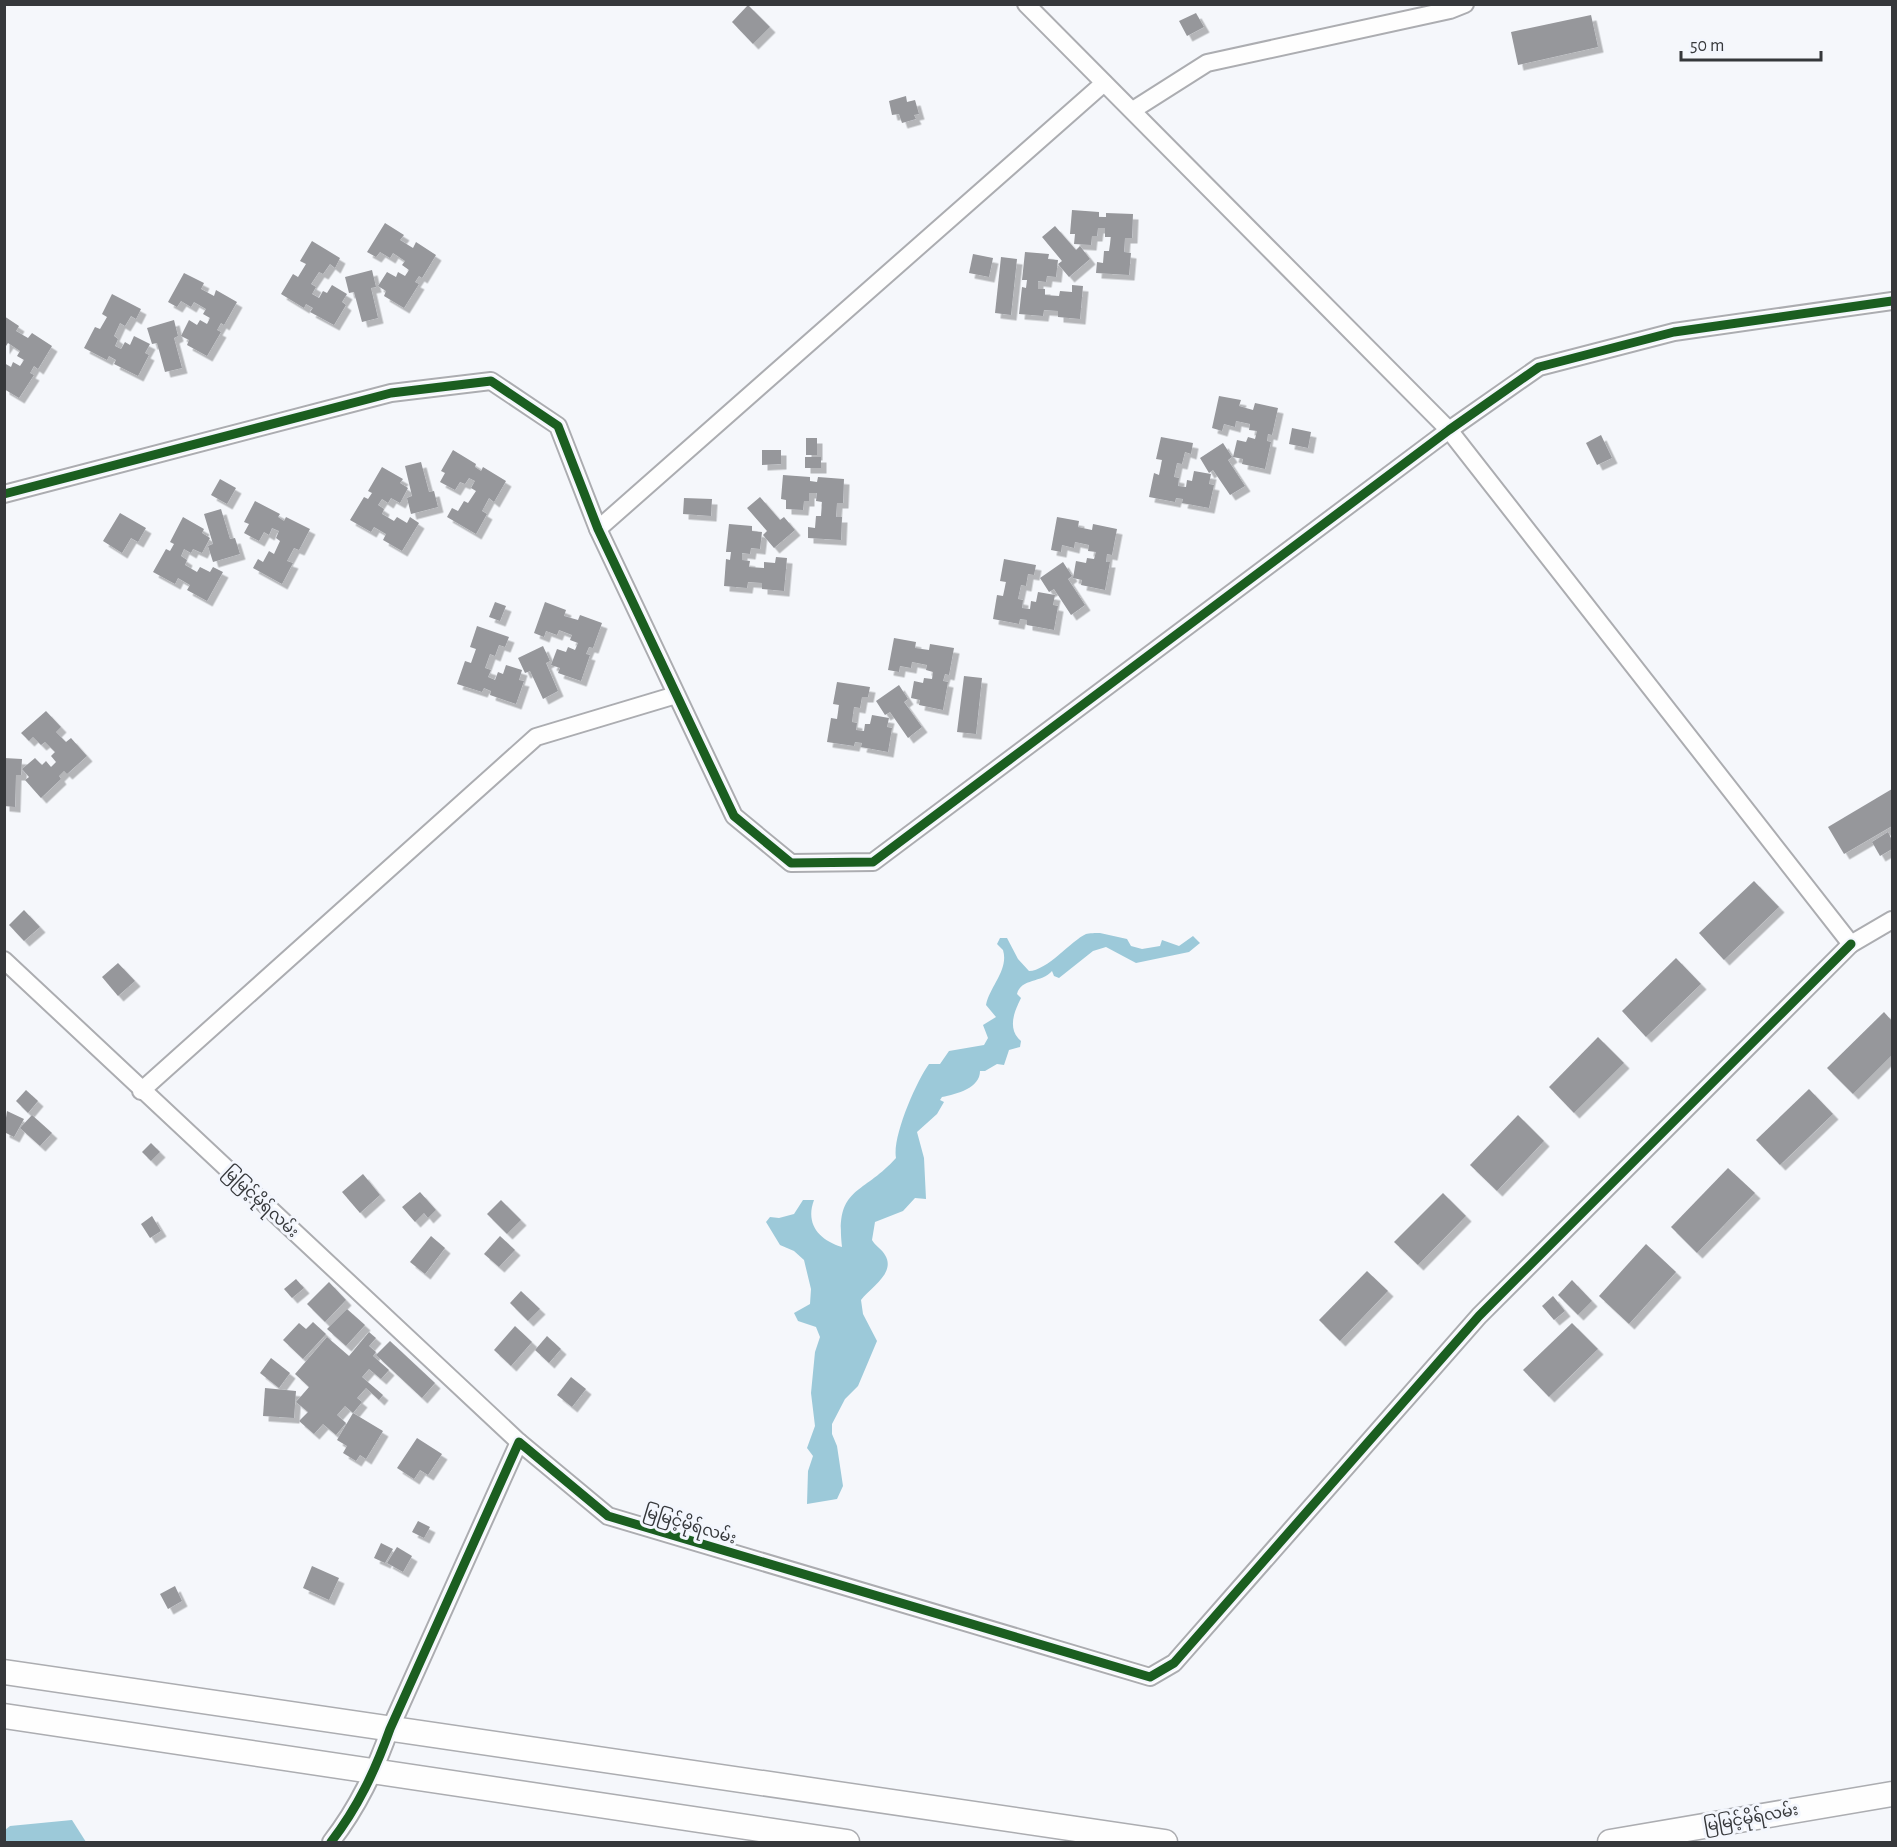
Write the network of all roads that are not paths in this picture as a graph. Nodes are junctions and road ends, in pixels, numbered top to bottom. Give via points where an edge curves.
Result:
1 (1026, 4) edge
2 (1465, 4) edge
3 (1104, 83) junction
4 (1133, 110) junction
5 (1893, 301) edge
6 (1449, 430) junction
7 (4, 494) edge
8 (598, 529) junction
9 (676, 696) junction
10 (1893, 920) edge
11 (1851, 944) junction
12 (4, 960) edge
13 (141, 1091) junction
14 (519, 1442) junction
15 (4, 1672) edge
16 (4, 1716) edge
17 (390, 1729) junction
18 (375, 1771) junction
19 (1893, 1794) edge
20 (330, 1842) edge
21 (847, 1842) edge
22 (1165, 1842) edge
23 (1610, 1842) edge

1 - 3 street
2 - 4 street via 1207,63
3 - 4 street
3 - 8 street
4 - 6 street
5 - 6 street via 1674,332 1539,367
6 - 9 street via 873,862 791,862 734,816
6 - 11 street
7 - 8 street via 391,393 491,381 558,426
8 - 9 street
9 - 13 street via 536,736
10 - 11 street
11 - 14 street, မြမြင့်မိုရ်လမ်း via 1479,1316 1174,1663 1150,1677 608,1516
12 - 13 street, မြမြင့်မိုရ်လမ်း
13 - 14 street, မြမြင့်မိုရ်လမ်း
14 - 17 street
15 - 17 main road
16 - 18 main road
17 - 18 street
17 - 22 main road
18 - 20 street via 352,1815
18 - 21 main road
19 - 23 main road, မြမြင့်မိုရ်လမ်း

